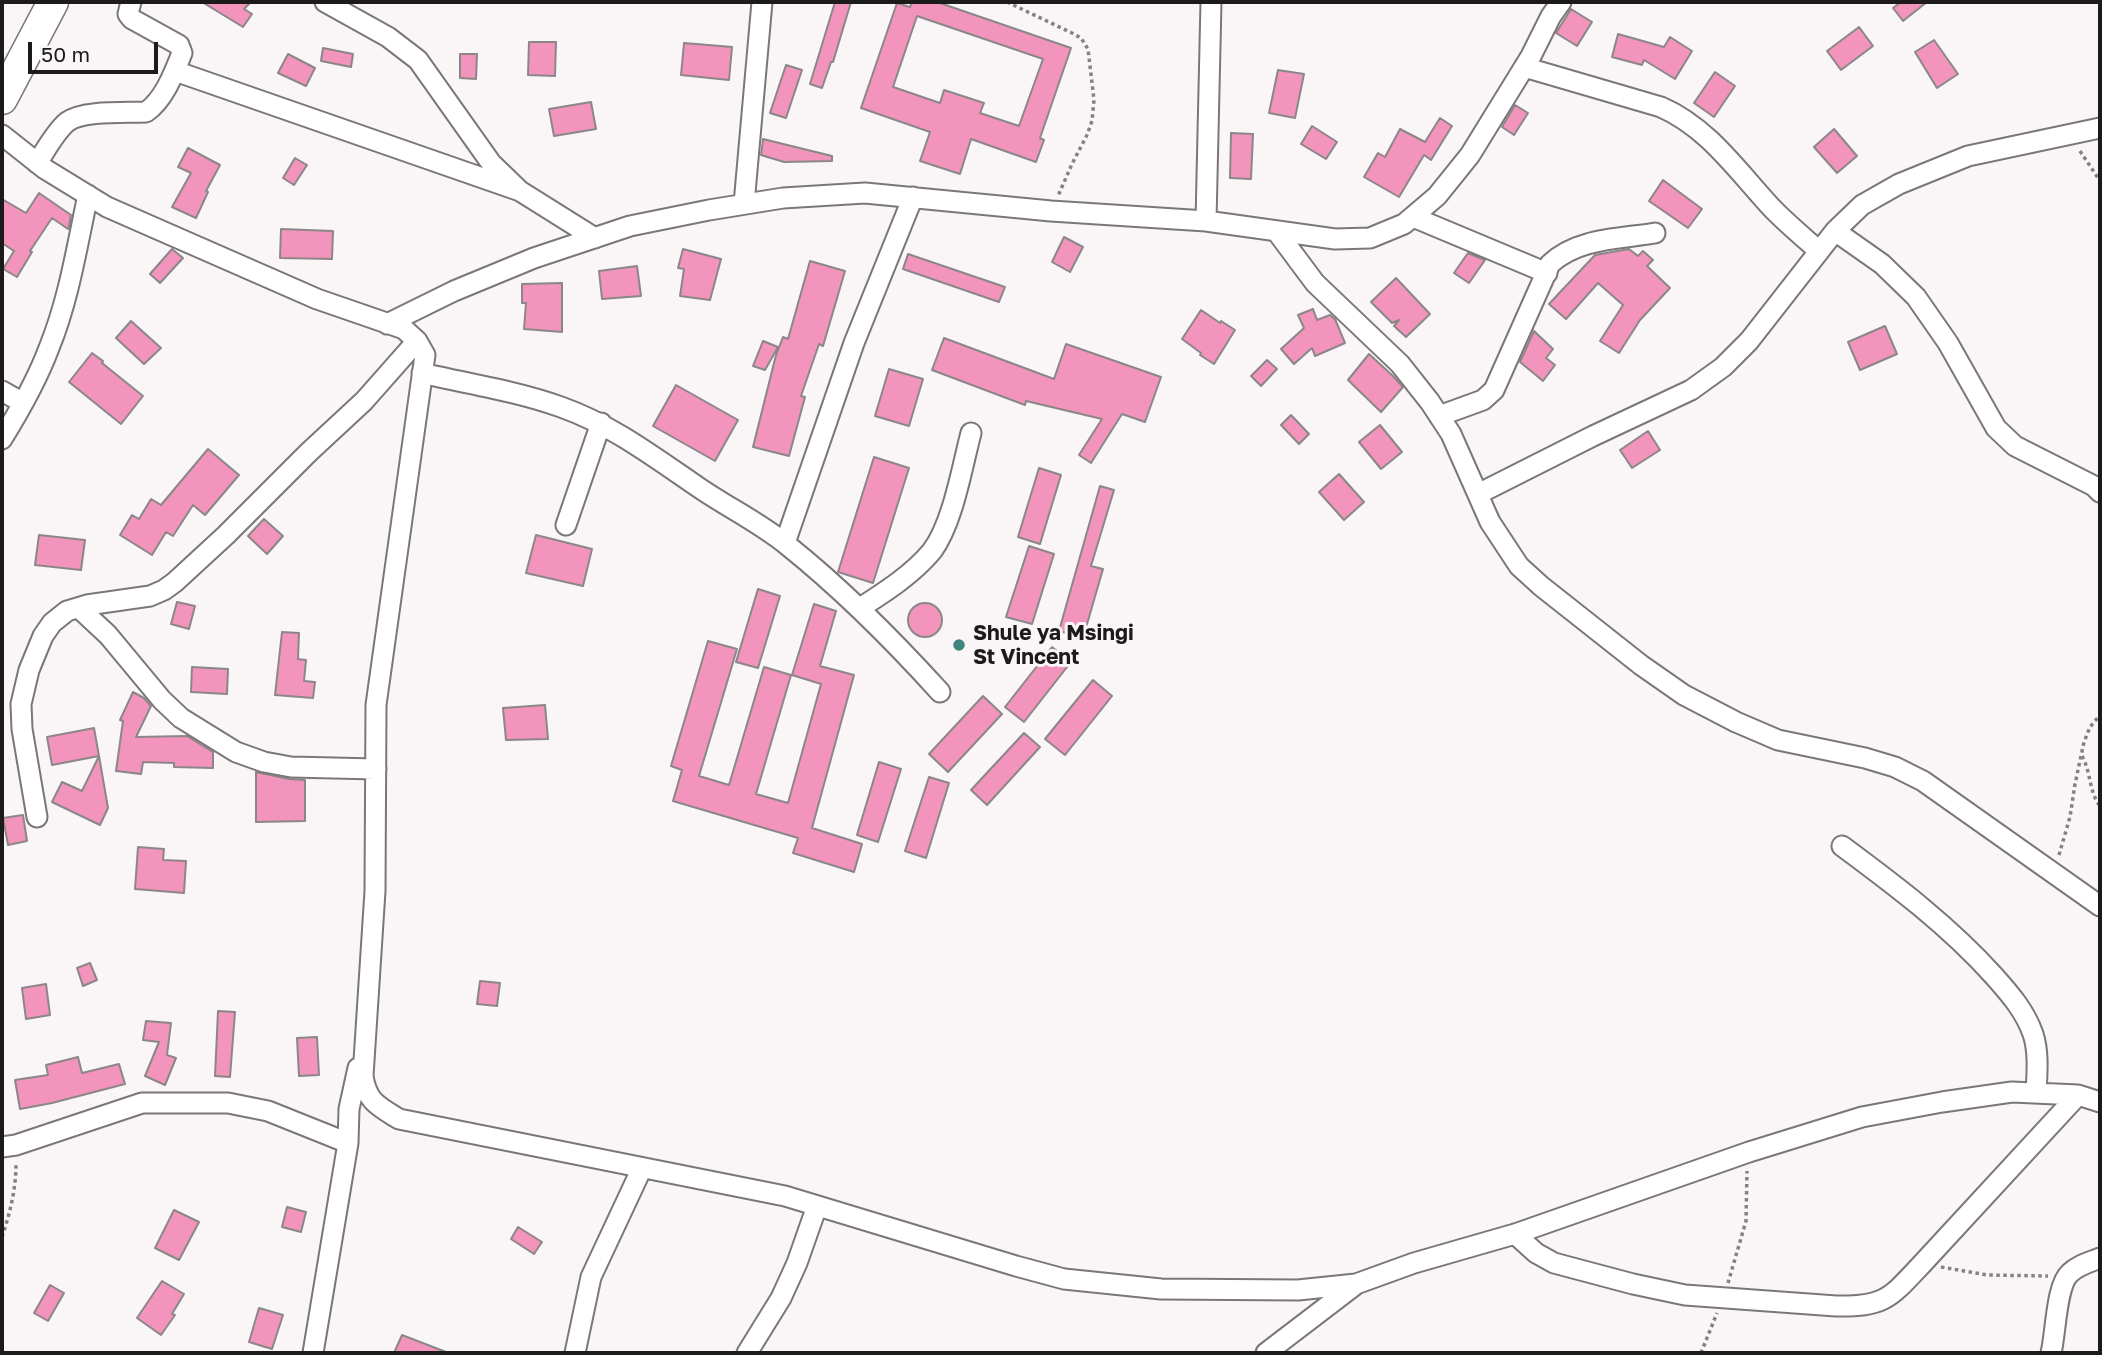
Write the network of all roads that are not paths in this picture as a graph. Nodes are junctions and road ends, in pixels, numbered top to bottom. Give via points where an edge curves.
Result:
1 (53, 2) edge
2 (131, 2) edge
3 (325, 2) edge
4 (762, 2) edge
5 (1211, 2) edge
6 (1560, 2) edge
7 (1524, 67) junction
8 (175, 71) junction
9 (2, 99) edge
10 (2100, 128) edge
11 (2, 135) edge
12 (37, 163) junction
13 (520, 191) junction
14 (88, 195) junction
15 (913, 197) junction
16 (744, 204) junction
17 (1413, 217) junction
18 (1206, 221) junction
19 (1835, 231) junction
20 (1277, 232) junction
21 (1655, 233) dead end
22 (594, 238) junction
23 (1819, 251) junction
24 (1546, 272) junction
25 (387, 324) junction
26 (417, 341) junction
27 (422, 373) junction
28 (2, 391) edge
29 (23, 403) junction
30 (1439, 416) junction
31 (601, 424) junction
32 (971, 433) dead end
33 (2, 439) edge
34 (2100, 492) edge
35 (1478, 494) junction
36 (566, 525) dead end
37 (785, 543) junction
38 (79, 608) junction
39 (860, 608) junction
40 (940, 691) dead end
41 (376, 769) junction
42 (37, 817) dead end
43 (1842, 846) dead end
44 (2100, 906) edge
45 (365, 1037) junction
46 (2036, 1093) junction
47 (2078, 1095) junction
48 (2100, 1102) edge
49 (348, 1143) junction
50 (9, 1146) edge
51 (642, 1168) junction
52 (817, 1206) junction
53 (1515, 1234) junction
54 (2100, 1258) edge
55 (1356, 1284) junction
56 (752, 1351) edge
57 (1272, 1352) edge
58 (313, 1353) edge
59 (575, 1353) edge
60 (2051, 1353) edge

1 - 9 highway
2 - 8 street via 128,14 132,19 182,49
3 - 13 street via 388,37 418,60 491,163
4 - 16 street
5 - 18 street
6 - 7 street
7 - 17 street via 1470,155
7 - 23 street via 1680,116 1709,139
8 - 12 street via 148,111 74,118
8 - 13 street
10 - 19 street via 1968,156 1899,184 1862,205
11 - 12 street
12 - 14 street
13 - 22 street
14 - 25 street via 317,299
14 - 29 street via 59,320
15 - 16 street via 865,193
15 - 18 street
15 - 37 street via 854,343
16 - 22 street via 630,226
17 - 20 street via 1370,238
17 - 24 street
18 - 20 street
19 - 23 street
19 - 34 street via 1882,264 1916,297 1996,428 2015,446
20 - 30 street via 1315,283 1399,364
21 - 24 street via 1576,246 1560,254
22 - 25 street via 511,267
23 - 35 street via 1749,341 1691,390
24 - 30 street via 1494,390 1483,400
25 - 26 street via 404,329
26 - 27 street via 425,355
26 - 38 street via 364,401 175,582 150,596
27 - 31 street via 526,397
27 - 41 street via 380,667
28 - 29 street
29 - 33 street
30 - 35 street
31 - 36 street
31 - 37 street
32 - 39 street via 953,503 933,550
35 - 44 street via 1519,566 1684,695 1778,740 1865,758 1923,781
37 - 39 street
38 - 41 street via 181,718 236,752 291,767
38 - 42 street via 52,623 36,651 24,689 22,729
39 - 40 street
41 - 45 street via 375,891
43 - 46 street via 1956,937 2013,998 2034,1038
45 - 49 street via 349,1109
45 - 51 street via 365,1089 374,1104 399,1119
46 - 47 street
46 - 53 street via 2000,1094 1862,1117
47 - 48 street
47 - 53 street via 1922,1264 1878,1303 1859,1306 1685,1295 1554,1263
49 - 50 street via 268,1111 228,1102 142,1103
49 - 58 street
51 - 52 street
51 - 59 street via 590,1277
52 - 55 street via 1065,1279 1230,1291
52 - 56 street via 797,1263
53 - 55 street
54 - 60 street via 2067,1275
55 - 57 street

